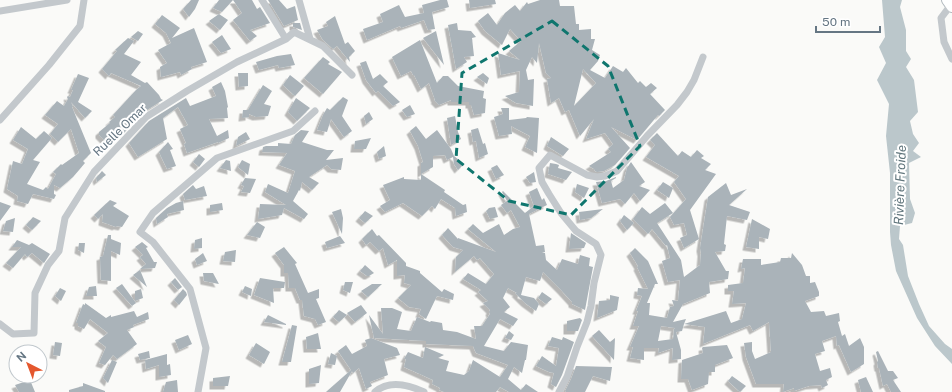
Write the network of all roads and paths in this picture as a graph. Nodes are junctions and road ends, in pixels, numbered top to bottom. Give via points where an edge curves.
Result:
1 (67, 0) edge
2 (84, 0) edge
3 (262, 0) edge
4 (299, 0) edge
5 (950, 4) edge
6 (0, 11) edge
7 (286, 39) junction
8 (310, 39) junction
9 (703, 57) dead end
10 (952, 59) edge
11 (352, 75) dead end
12 (315, 111) dead end
13 (0, 120) edge
14 (0, 324) edge
15 (198, 392) edge
16 (375, 392) edge
17 (424, 392) edge
18 (559, 392) edge

1 - 6 street
2 - 13 street via 80,26
3 - 7 street
4 - 8 street
5 - 10 street via 941,18 944,42
7 - 8 street, Ruelle Omar via 294,32
7 - 14 street, Ruelle Omar via 230,66 146,117 94,172 65,218 59,251 48,265 35,293 34,333 13,334
8 - 11 street, Ruelle Omar via 323,46
9 - 18 street via 687,92 618,171 605,176 587,175 550,155 539,168 542,182 561,213 576,231 596,244 601,255 588,320
12 - 15 street via 293,131 217,158 153,213 140,232 153,242 190,289 206,348
16 - 17 street via 393,384

